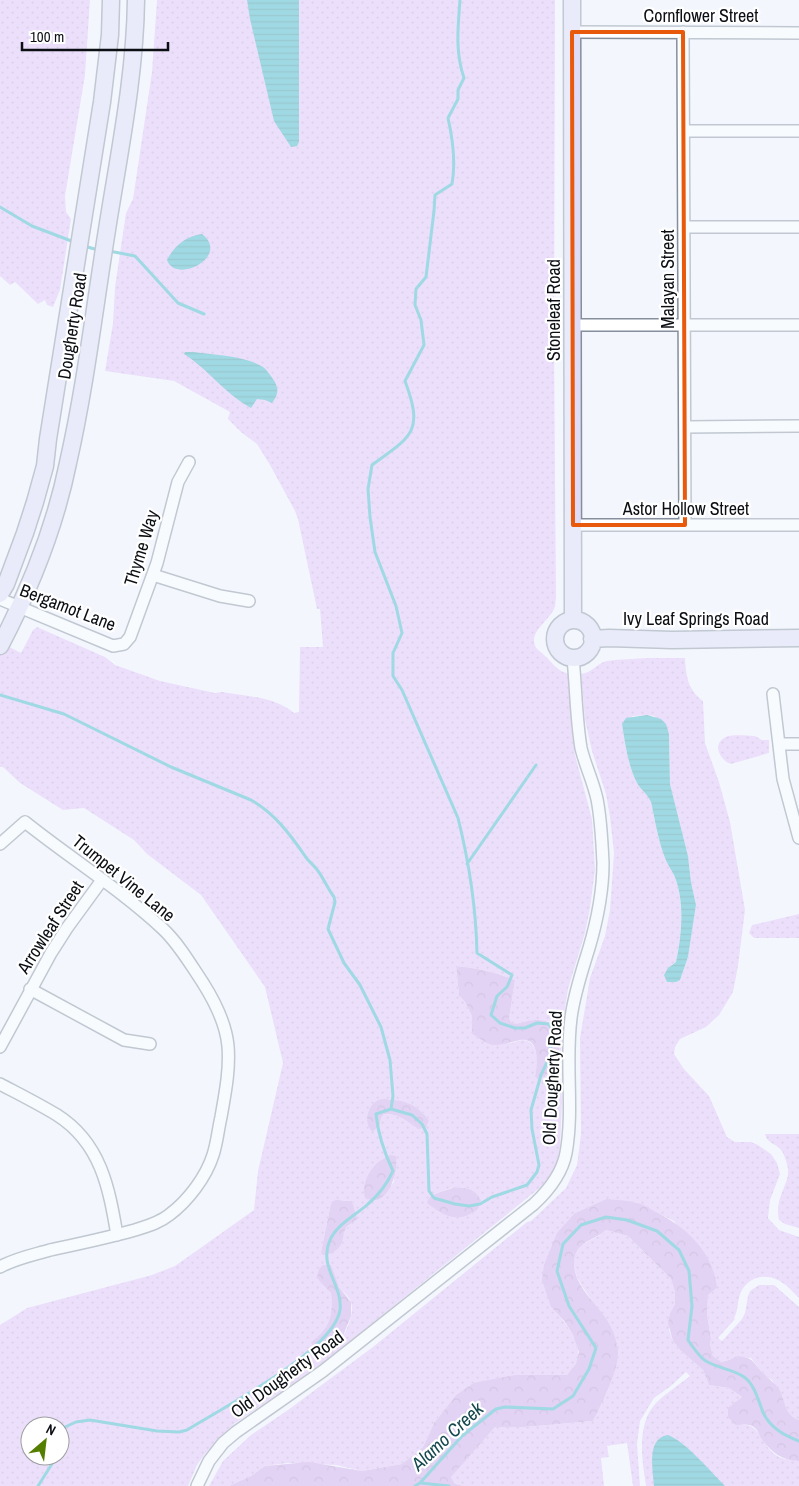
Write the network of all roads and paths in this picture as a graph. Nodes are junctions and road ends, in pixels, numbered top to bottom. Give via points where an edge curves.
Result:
1 (111, 0) edge
2 (136, 0) edge
3 (572, 0) edge
4 (572, 32) junction
5 (683, 32) junction
6 (799, 33) edge
7 (684, 131) junction
8 (799, 131) edge
9 (684, 227) junction
10 (799, 227) edge
11 (573, 325) junction
12 (684, 325) junction
13 (799, 325) edge
14 (799, 426) edge
15 (685, 427) junction
16 (189, 462) dead end
17 (573, 525) junction
18 (685, 525) junction
19 (799, 525) edge
20 (153, 575) junction
21 (0, 594) edge
22 (0, 599) edge
23 (249, 601) dead end
24 (19, 606) junction
25 (573, 620) junction
26 (799, 638) edge
27 (592, 639) junction
28 (124, 644) joint
29 (1, 645) edge
30 (573, 658) junction
31 (773, 694) dead end
32 (779, 744) junction
33 (799, 744) edge
34 (799, 838) edge
35 (0, 844) edge
36 (102, 880) junction
37 (30, 989) junction
38 (150, 1044) dead end
39 (0, 1048) edge
40 (0, 1084) edge
41 (117, 1235) junction
42 (0, 1267) edge
43 (197, 1486) edge

1 - 21 main road, Dougherty Road via 106,69 45,466 25,533
2 - 24 main road, Dougherty Road via 133,55 68,464 50,529 27,593
3 - 4 main road, Stoneleaf Road
4 - 5 street, Cornflower Street
4 - 11 main road, Stoneleaf Road
5 - 6 street, Cornflower Street
5 - 7 street, Malayan Street
7 - 8 street
7 - 9 street, Malayan Street
9 - 10 street
9 - 12 street, Malayan Street
11 - 12 street
11 - 17 main road, Stoneleaf Road
12 - 13 street
12 - 15 street, Malayan Street
14 - 15 street
15 - 18 street, Malayan Street
16 - 20 street, Thyme Way via 178,482
17 - 18 street, Astor Hollow Street
17 - 25 main road, Stoneleaf Road
18 - 19 street, Astor Hollow Street
20 - 23 street via 220,596
20 - 28 street, Thyme Way via 130,637
22 - 24 street, Bergamot Lane
24 - 28 street, Bergamot Lane via 113,646
24 - 29 main road, Dougherty Road
25 - 27 main road via 587,626
25 - 30 main road via 563,624 555,638 562,654
26 - 27 main road, Ivy Leaf Springs Road
27 - 30 main road via 587,653
30 - 43 street, Old Dougherty Road via 577,722 596,798 603,863 596,919 571,1017 569,1125 566,1153 558,1176 534,1204 323,1371 223,1443 209,1461
31 - 32 street
32 - 33 street
32 - 34 street via 783,779
35 - 36 street, Trumpet Vine Lane via 25,822
36 - 37 street, Arrowleaf Street via 67,928
36 - 41 street, Trumpet Vine Lane via 164,930 187,959 221,1017 228,1044 226,1093 209,1166 182,1204 168,1216 154,1224
37 - 38 street via 124,1040
37 - 39 street, Arrowleaf Street
40 - 41 street via 58,1116 85,1140 98,1158 108,1188
41 - 42 street, Trumpet Vine Lane via 30,1255

